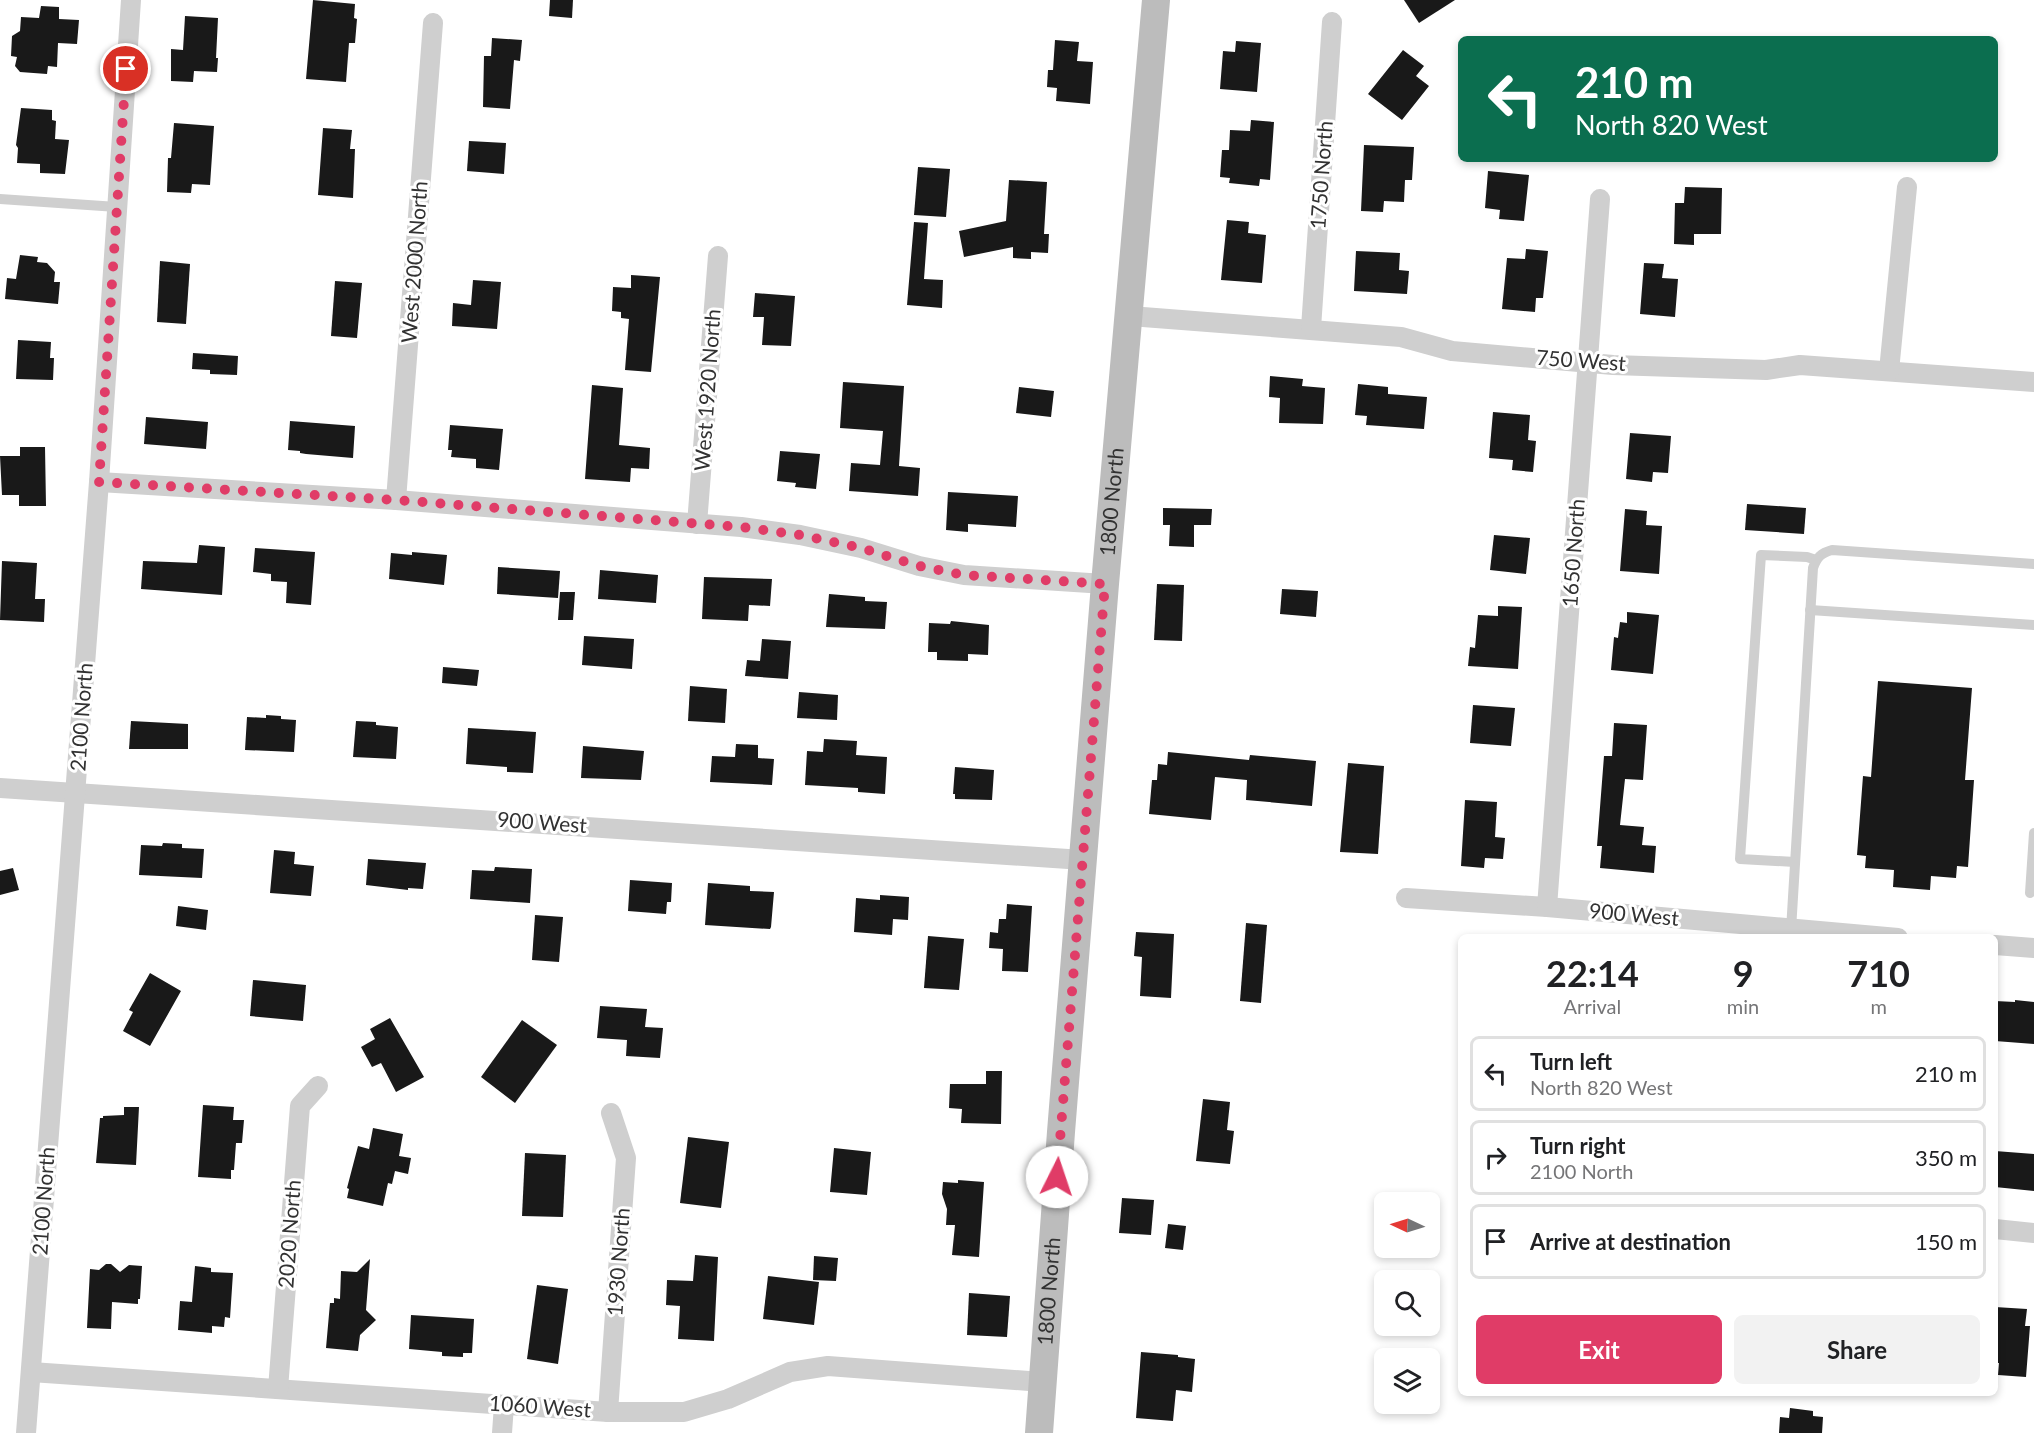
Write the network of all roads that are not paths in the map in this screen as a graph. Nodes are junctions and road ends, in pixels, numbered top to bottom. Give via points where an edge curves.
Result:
1 (131, 0) edge
2 (1156, 0) edge
3 (1332, 22) dead end
4 (433, 23) dead end
5 (1907, 187) dead end
6 (0, 199) edge
7 (1600, 199) dead end
8 (117, 207) junction
9 (718, 256) dead end
10 (1130, 316) junction
11 (1311, 328) junction
12 (1588, 362) junction
13 (1889, 371) junction
14 (2034, 382) edge
15 (99, 482) junction
16 (396, 500) junction
17 (697, 524) junction
18 (1815, 560) junction
19 (2034, 564) edge
20 (1105, 584) junction
21 (1810, 610) junction
22 (2034, 625) edge
23 (0, 788) edge
24 (76, 792) junction
25 (2034, 833) edge
26 (1083, 860) junction
27 (1795, 862) junction
28 (2030, 894) dead end
29 (1406, 898) dead end
30 (1547, 907) junction
31 (1791, 930) junction
32 (1844, 934) edge
33 (1998, 945) edge
34 (2034, 948) edge
35 (318, 1086) dead end
36 (611, 1113) dead end
37 (1998, 1229) edge
38 (2034, 1233) edge
39 (31, 1372) junction
40 (1042, 1382) junction
41 (278, 1389) junction
42 (504, 1405) junction
43 (608, 1412) junction
44 (26, 1433) edge
45 (502, 1433) edge
46 (1039, 1433) edge

1 - 8 street, 2100 North
2 - 10 street, 1800 North
3 - 11 street, 1750 North
4 - 16 street, West 2000 North
5 - 13 street
6 - 8 lane
7 - 12 street, 1650 North
8 - 15 street, 2100 North
9 - 17 street, West 1920 North
10 - 11 street, 750 West
10 - 20 street, 1800 North
11 - 12 street, 750 West via 1401,337 1452,351
12 - 13 street, 750 West via 1766,370 1800,365
12 - 30 street, 1650 North
13 - 14 street, 750 West
15 - 16 street
15 - 24 street, 2100 North
16 - 17 street
17 - 20 street via 800,535 964,575
18 - 19 lane via 1832,550
18 - 21 lane
18 - 27 lane via 1761,555 1740,847 1740,859
20 - 26 street, 1800 North
21 - 22 lane
21 - 27 lane
23 - 24 street, 900 West
24 - 26 street, 900 West
24 - 39 street, 2100 North
25 - 28 lane
26 - 40 street, 1800 North
27 - 31 lane
29 - 30 street, 900 West
30 - 31 street, 900 West
31 - 32 street, 900 West
33 - 34 street
35 - 41 street, 2020 North via 300,1106
36 - 43 street, 1930 North via 626,1158
37 - 38 street
39 - 41 street, 1060 West
39 - 44 street, 2100 North
40 - 43 street, 1060 West via 828,1366 790,1372 684,1413
40 - 46 street, 1800 North
41 - 42 street, 1060 West
42 - 43 street, 1060 West
42 - 45 street

